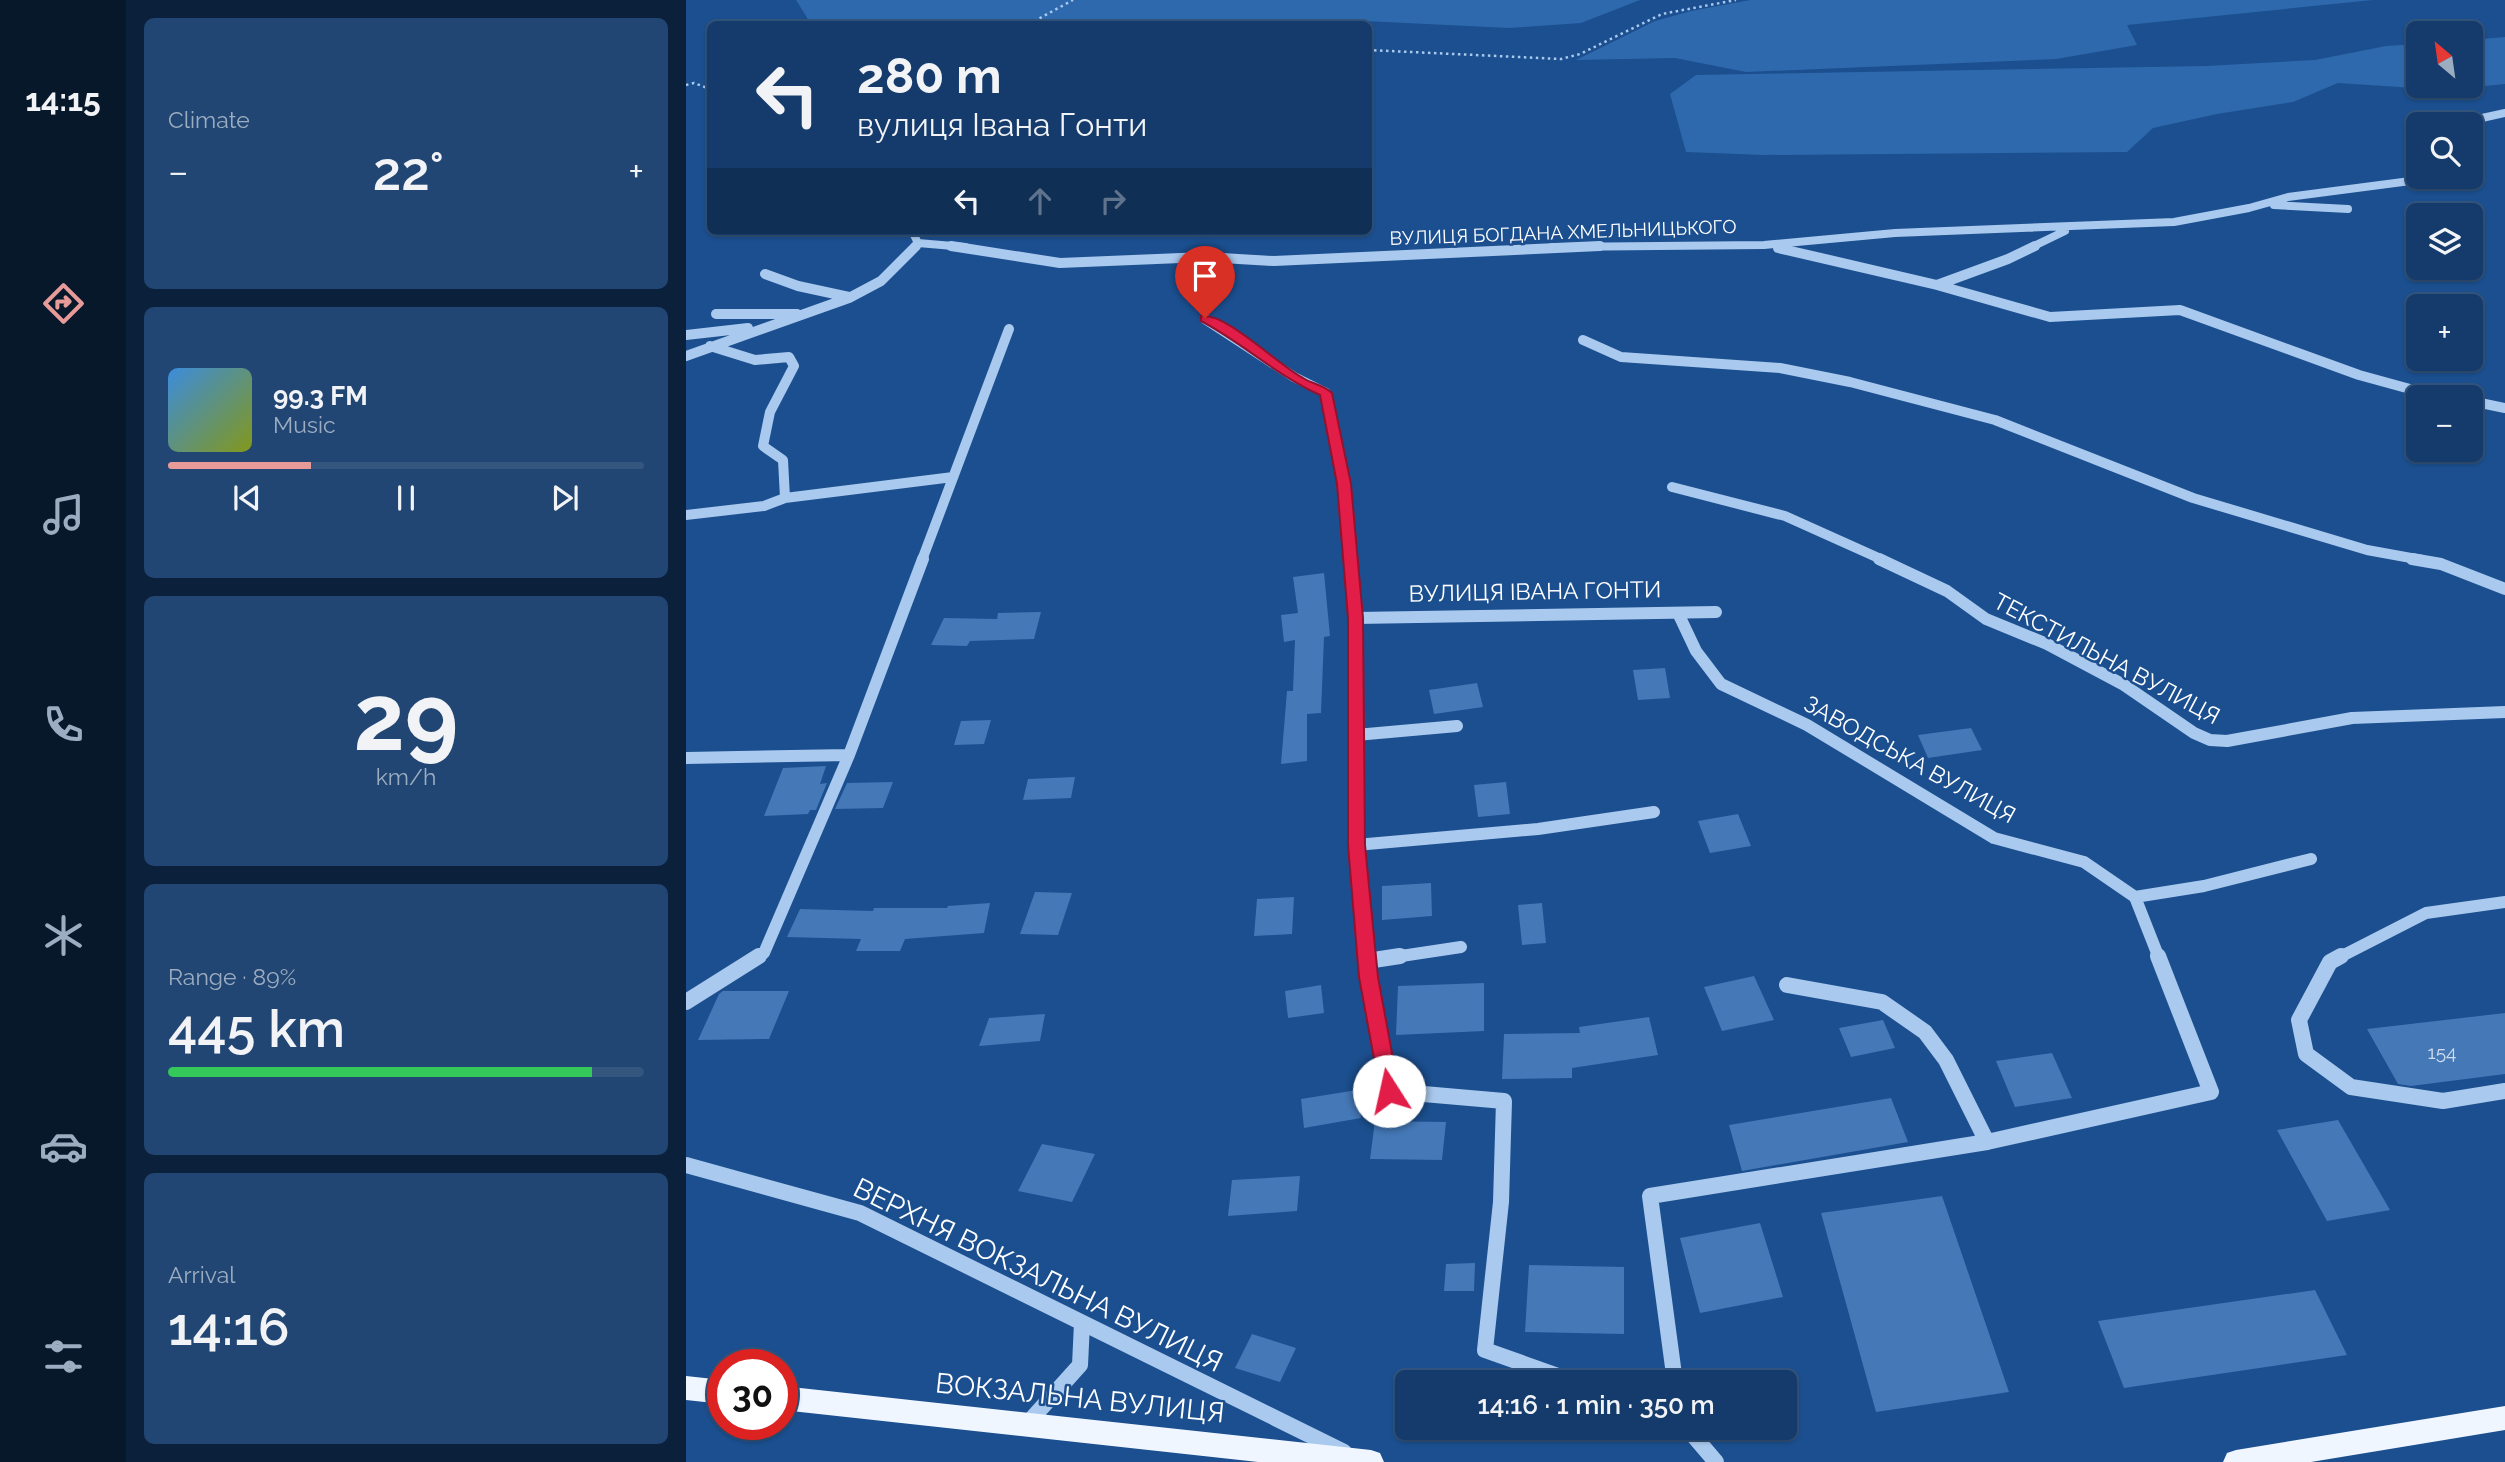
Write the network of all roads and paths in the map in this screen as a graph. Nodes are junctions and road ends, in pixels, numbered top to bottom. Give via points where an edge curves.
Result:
1 (1073, 0) edge
2 (1736, 0) edge
3 (1034, 21) edge
4 (1372, 50) edge
5 (686, 85) edge
6 (707, 88) edge
7 (2505, 113) edge
8 (2483, 118) edge
9 (2406, 182) edge
10 (2263, 204) junction
11 (2348, 209) dead end
12 (2071, 228) junction
13 (914, 235) edge
14 (918, 243) junction
15 (1764, 245) junction
16 (1159, 259) junction
17 (765, 274) dead end
18 (1937, 285) junction
19 (849, 298) junction
20 (716, 314) dead end
21 (803, 314) junction
22 (1205, 318) joint
23 (769, 326) junction
24 (1009, 328) dead end
25 (686, 335) edge
26 (1583, 340) dead end
27 (710, 346) junction
28 (686, 356) edge
29 (2406, 389) edge
30 (2483, 403) edge
31 (2505, 408) edge
32 (953, 477) junction
33 (1672, 487) dead end
34 (785, 498) junction
35 (686, 515) edge
36 (2505, 589) edge
37 (1716, 612) dead end
38 (1678, 613) junction
39 (1356, 618) junction
40 (2505, 712) edge
41 (1457, 726) dead end
42 (1356, 735) junction
43 (849, 755) junction
44 (686, 758) edge
45 (1654, 812) dead end
46 (1356, 845) junction
47 (2311, 859) dead end
48 (2135, 898) junction
49 (2505, 902) edge
50 (1461, 947) dead end
51 (1367, 961) junction
52 (1787, 985) dead end
53 (686, 1002) edge
54 (2505, 1091) edge
55 (1987, 1142) junction
56 (686, 1165) edge
57 (1082, 1323) junction
58 (1541, 1370) edge
59 (1673, 1370) edge
60 (686, 1388) edge
61 (707, 1390) edge
62 (798, 1400) edge
63 (2505, 1418) edge
64 (1027, 1424) junction
65 (1697, 1440) edge
66 (1364, 1460) edge
67 (1716, 1462) edge
68 (2236, 1462) edge

1 - 3 path
2 - 4 path via 1662,14 1561,59
5 - 6 path
7 - 8 street
9 - 10 street, ВУЛИЦЯ БОГДАНА ХМЕЛЬНИЦЬКОГО
10 - 11 street
10 - 12 street, ВУЛИЦЯ БОГДАНА ХМЕЛЬНИЦЬКОГО via 2174,222
12 - 15 street, ВУЛИЦЯ БОГДАНА ХМЕЛЬНИЦЬКОГО via 1895,233
12 - 18 street via 2008,259
13 - 14 street
14 - 16 street, ВУЛИЦЯ БОГДАНА ХМЕЛЬНИЦЬКОГО via 1059,263
14 - 19 street via 881,281
15 - 16 street, ВУЛИЦЯ БОГДАНА ХМЕЛЬНИЦЬКОГО via 1465,250 1274,261
15 - 18 street, ВУЛИЦЯ БОГДАНА ХМЕЛЬНИЦЬКОГО
16 - 22 path via 1191,283
17 - 19 street
18 - 29 street, ВУЛИЦЯ БОГДАНА ХМЕЛЬНИЦЬКОГО via 2050,317 2180,310
19 - 21 street
20 - 21 street
21 - 23 street
22 - 39 street via 1235,334 1298,381 1326,393 1344,484
23 - 25 street
23 - 27 street
24 - 32 street
26 - 36 street via 1621,357 1780,368 1995,420 2193,498 2367,550 2441,564
27 - 28 street
27 - 34 street via 755,360 789,357 794,366 770,412 762,446 783,460
30 - 31 street
32 - 34 street
32 - 43 street
33 - 40 street, ТЕКСТИЛЬНА ВУЛИЦЯ via 1785,516 1844,542 1947,592 1986,619 2047,644 2124,685 2178,724 2210,740 2227,741 2352,718
34 - 35 street via 764,506
37 - 38 street, ВУЛИЦЯ ІВАНА ГОНТИ
38 - 39 street, ВУЛИЦЯ ІВАНА ГОНТИ
38 - 48 street, ЗАВОДСЬКА ВУЛИЦЯ via 1696,650 1721,684 1807,725 1994,838 2084,862
39 - 42 street
41 - 42 street
42 - 46 street
43 - 44 street
43 - 53 street via 764,953
45 - 46 street via 1538,829
46 - 51 street
47 - 48 street
48 - 55 street via 2211,1091
49 - 54 street via 2426,913 2330,962 2299,1020 2306,1054 2351,1087 2443,1101
50 - 51 street
51 - 58 street via 1389,1091 1504,1101 1501,1202 1485,1350
52 - 55 street via 1882,1002 1925,1032 1946,1060
55 - 59 street via 1650,1196
56 - 57 street, ВЕРХНЯ ВОКЗАЛЬНА ВУЛИЦЯ via 860,1213
57 - 64 street via 1080,1365
57 - 66 street, ВЕРХНЯ ВОКЗАЛЬНА ВУЛИЦЯ
60 - 61 main road
62 - 64 main road, ВОКЗАЛЬНА ВУЛИЦЯ
63 - 68 main road
64 - 66 main road, ВОКЗАЛЬНА ВУЛИЦЯ
65 - 67 street

